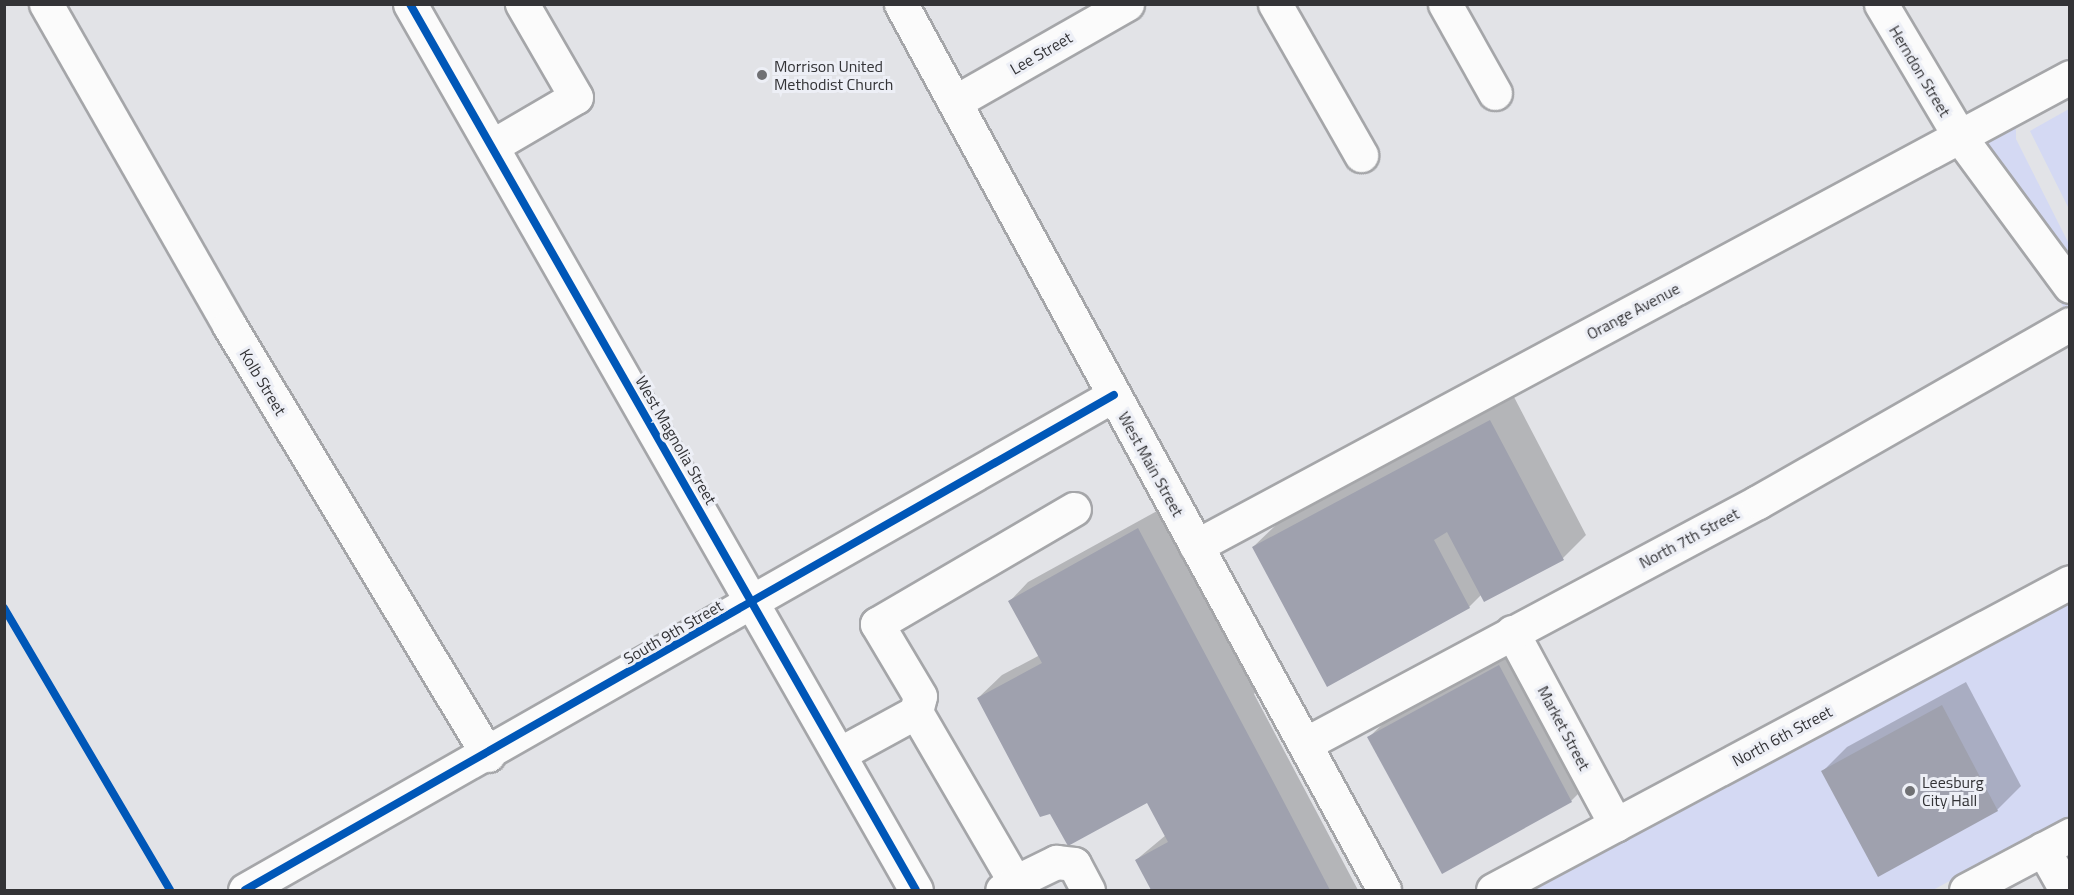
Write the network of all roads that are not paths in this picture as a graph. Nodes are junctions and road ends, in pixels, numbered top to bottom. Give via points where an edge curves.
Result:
1 (46, 4) edge
2 (410, 4) edge
3 (522, 4) edge
4 (902, 4) edge
5 (1127, 4) edge
6 (1275, 4) edge
7 (1445, 4) edge
8 (1881, 4) edge
9 (2070, 77) edge
10 (1495, 93) dead end
11 (955, 102) junction
12 (1960, 137) junction
13 (492, 146) junction
14 (1361, 155) dead end
15 (2070, 285) edge
16 (2070, 324) edge
17 (1114, 395) junction
18 (1074, 509) dead end
19 (1196, 546) junction
20 (2070, 582) edge
21 (753, 601) junction
22 (1512, 632) junction
23 (916, 712) junction
24 (1305, 744) junction
25 (488, 754) junction
26 (839, 754) junction
27 (1616, 825) junction
28 (2056, 842) edge
29 (1012, 888) edge
30 (245, 891) edge
31 (916, 891) edge
32 (1088, 891) edge
33 (1384, 891) edge
34 (1493, 891) edge
35 (1966, 891) edge
36 (2066, 891) edge

1 - 25 street, Kolb Street via 230,325
2 - 13 street, West Magnolia Street
3 - 13 street via 576,97
4 - 11 street, West Main Street
5 - 11 street, Lee Street
6 - 14 street
7 - 10 street
8 - 12 street, Herndon Street
9 - 12 street, Orange Avenue
11 - 17 street, West Main Street
12 - 15 street, Herndon Street
12 - 19 street, Orange Avenue
13 - 21 street, West Magnolia Street
16 - 22 street, North 7th Street via 1758,502
17 - 19 street, West Main Street
17 - 21 street, South 9th Street
18 - 23 street via 877,624 920,696
19 - 24 street, West Main Street
20 - 27 street, North 6th Street
21 - 25 street, South 9th Street
21 - 26 street, West Magnolia Street
22 - 24 street, North 7th Street
22 - 27 street, Market Street
23 - 26 street
23 - 29 street
24 - 33 street, West Main Street
25 - 30 street, South 9th Street
26 - 31 street, West Magnolia Street
27 - 34 street, North 6th Street
28 - 35 street
28 - 36 street
29 - 32 street via 1065,863 1074,864

